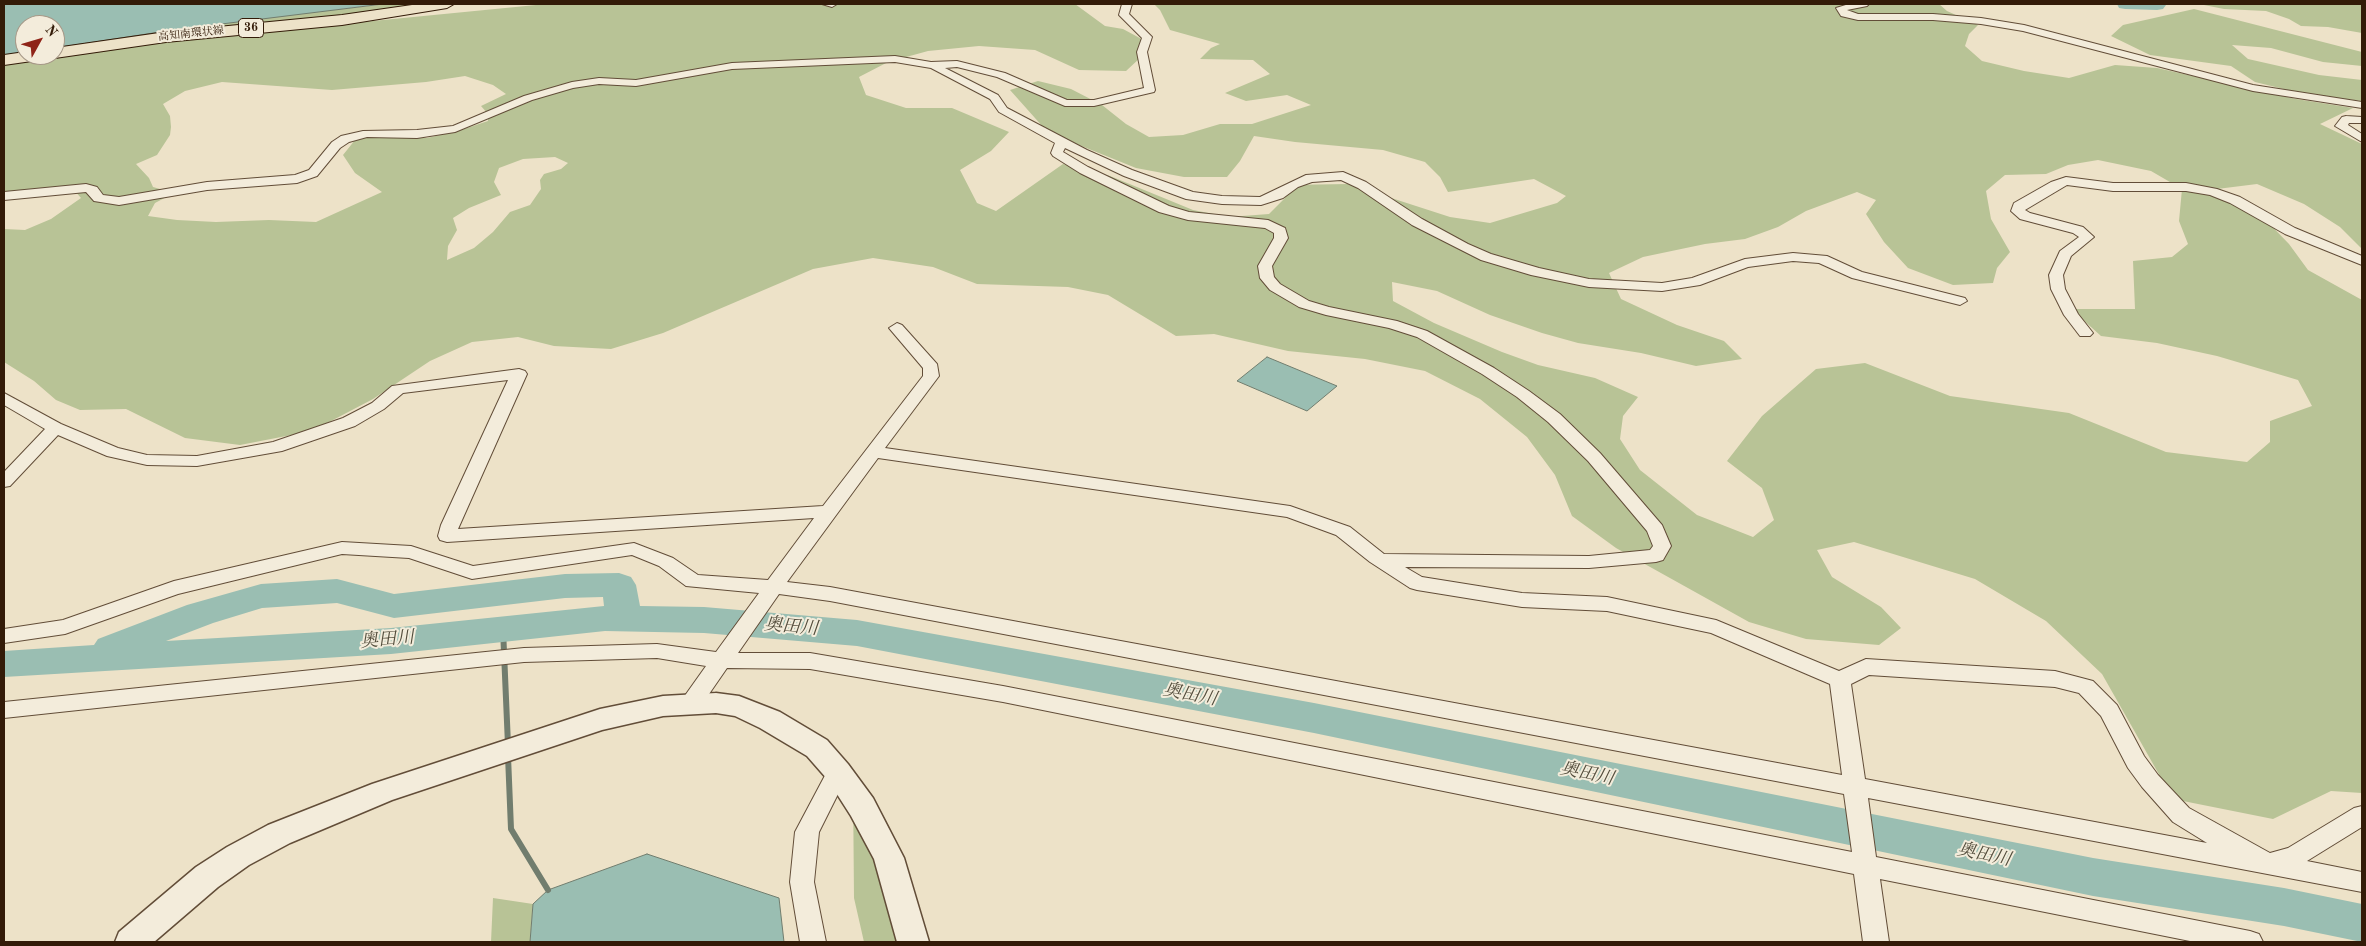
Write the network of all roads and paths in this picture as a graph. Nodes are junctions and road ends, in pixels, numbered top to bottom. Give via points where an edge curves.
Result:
1 (447, 4) edge
2 (827, 4) edge
3 (832, 4) edge
4 (1127, 4) edge
5 (1864, 4) edge
6 (65, 51) edge
7 (932, 65) junction
8 (2362, 105) edge
9 (2362, 120) edge
10 (2362, 140) edge
11 (1061, 142) junction
12 (4, 196) edge
13 (2362, 261) edge
14 (1960, 301) dead end
15 (897, 328) dead end
16 (2085, 333) dead end
17 (4, 398) edge
18 (55, 428) junction
19 (873, 452) junction
20 (4, 482) edge
21 (828, 511) junction
22 (1380, 560) junction
23 (774, 586) junction
24 (4, 636) edge
25 (726, 652) junction
26 (1840, 680) junction
27 (690, 704) junction
28 (4, 710) edge
29 (838, 772) junction
30 (1856, 788) junction
31 (2362, 815) edge
32 (2268, 864) junction
33 (1865, 866) junction
34 (2362, 882) edge
35 (131, 942) edge
36 (813, 942) edge
37 (913, 942) edge
38 (1876, 942) edge
39 (2250, 942) edge

1 - 6 main road, 高知南環状線 / 36 via 342,20
2 - 3 street
4 - 7 street via 1124,15 1147,36 1142,52 1151,86 1146,92 1094,104 1078,104 1065,102 1001,75 957,64
5 - 8 street via 1842,8 1844,14 1858,17 1933,17 2016,27 2253,88
7 - 11 street via 994,97 1003,110
7 - 12 street via 895,59 759,64 636,83 586,82 537,95 455,129 417,134 367,133 345,139 328,153 313,173 297,179 207,186 119,201 99,198 93,190 86,188
9 - 10 street via 2346,119 2341,126
11 - 14 street via 1164,188 1222,200 1261,201 1278,196 1294,184 1310,178 1343,176 1463,247 1536,272 1589,283 1662,287 1695,282 1745,263 1793,257 1822,259 1857,275
11 - 22 street via 1057,153 1084,170 1164,209 1188,216 1268,224 1280,231 1281,238 1265,266 1267,278 1275,287 1304,304 1422,334 1488,371 1554,418 1594,457 1655,528 1662,546 1656,556 1609,561
13 - 16 street via 2290,231 2236,200 2213,192 2178,186 2113,187 2066,181 2055,184 2019,206 2018,211 2025,216 2078,230 2087,237 2065,254 2056,275 2062,298
15 - 19 street via 931,366 931,376
17 - 18 street
18 - 20 street
18 - 21 street via 113,452 147,460 197,461 276,447 349,422 378,406 398,388 519,374 447,536
19 - 21 street
19 - 22 street via 1290,512 1343,531
21 - 23 street
22 - 26 street via 1417,583 1522,600 1607,604 1716,627
23 - 24 street via 693,581 666,562 634,549 472,574 411,552 342,548 174,588 65,627
23 - 25 street
23 - 30 street via 1271,676
25 - 27 street
25 - 28 street via 524,656
25 - 33 street via 810,662 1003,694
26 - 30 street
26 - 32 street via 1866,667 2055,679 2086,687 2109,711 2136,762 2181,815
27 - 29 street via 739,706 762,716 817,748
27 - 35 street via 663,706 600,720 382,792 279,834 207,877
29 - 36 street via 807,832 802,882
29 - 37 street via 862,807 889,858
30 - 32 street
30 - 33 street
31 - 32 street via 2295,856
32 - 34 street
33 - 38 street
33 - 39 street

